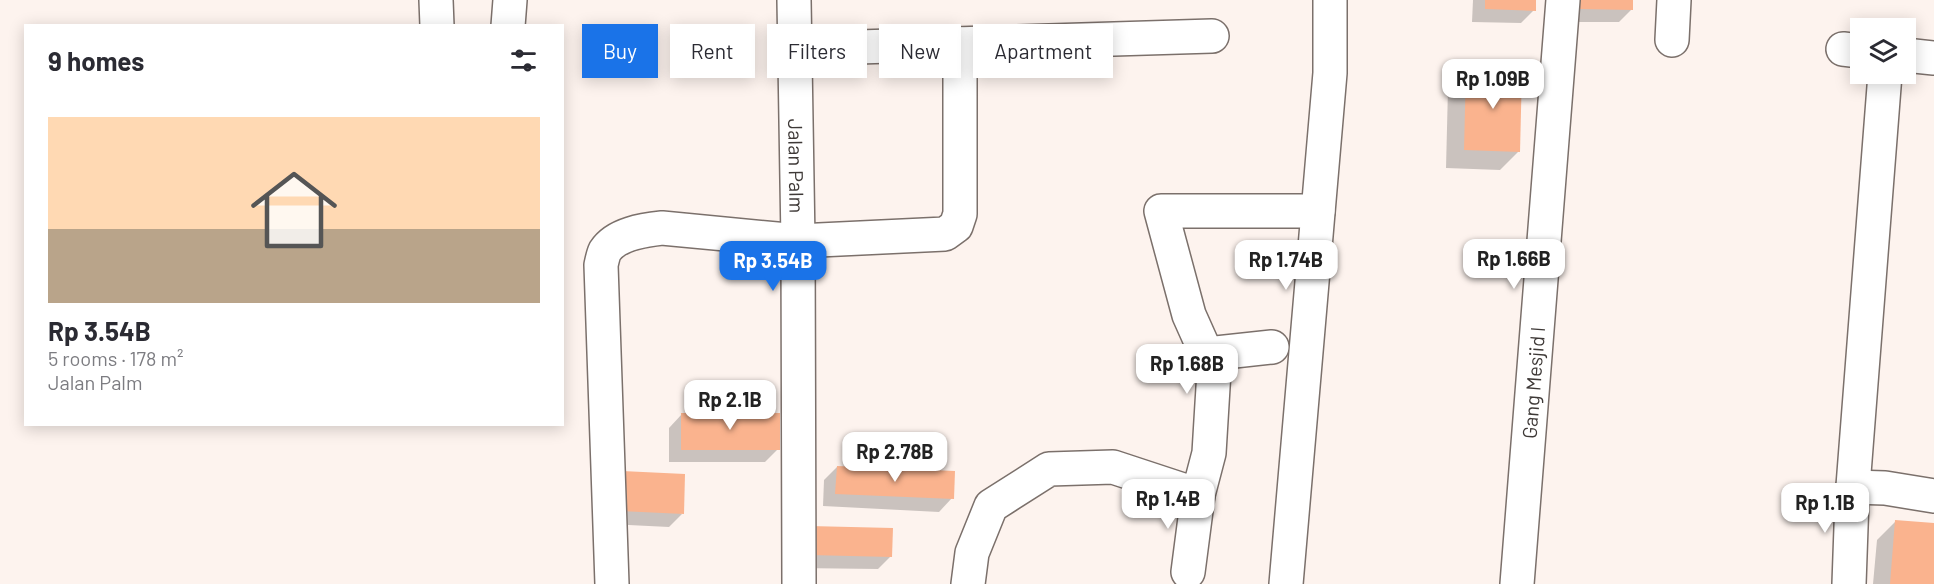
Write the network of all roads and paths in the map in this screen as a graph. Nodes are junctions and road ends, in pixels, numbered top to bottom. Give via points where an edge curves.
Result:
1 (436, 0) edge
2 (510, 0) edge
3 (794, 0) edge
4 (1330, 0) edge
5 (1563, 0) edge
6 (1674, 0) edge
7 (437, 24) edge
8 (508, 24) edge
9 (794, 24) edge
10 (1212, 36) dead end
11 (1672, 40) dead end
12 (961, 44) edge
13 (1916, 56) edge
14 (1934, 58) edge
15 (795, 78) edge
16 (960, 78) edge
17 (1884, 84) edge
18 (1318, 211) junction
19 (798, 242) junction
20 (1272, 347) dead end
21 (1207, 354) junction
22 (1853, 487) junction
23 (1198, 495) junction
24 (1934, 496) edge
25 (1188, 572) dead end
26 (612, 584) edge
27 (799, 584) edge
28 (968, 584) edge
29 (1286, 584) edge
30 (1517, 584) edge
31 (1849, 584) edge

1 - 7 street
2 - 8 street
3 - 9 street, Jalan Palm
4 - 18 street via 1330,74
5 - 30 street, Gang Mesjid I
6 - 11 street
10 - 12 street
13 - 14 street
15 - 19 street, Jalan Palm
16 - 19 street via 960,214 956,226 945,234
17 - 22 street
18 - 21 street via 1161,211 1189,315
18 - 29 street
19 - 26 street via 662,228 640,230 605,251 601,274
19 - 27 street, Jalan Palm
20 - 21 street
21 - 23 street via 1214,371 1209,453
22 - 24 street
22 - 31 street
23 - 25 street
23 - 28 street via 1113,467 1049,468 991,506 972,553

